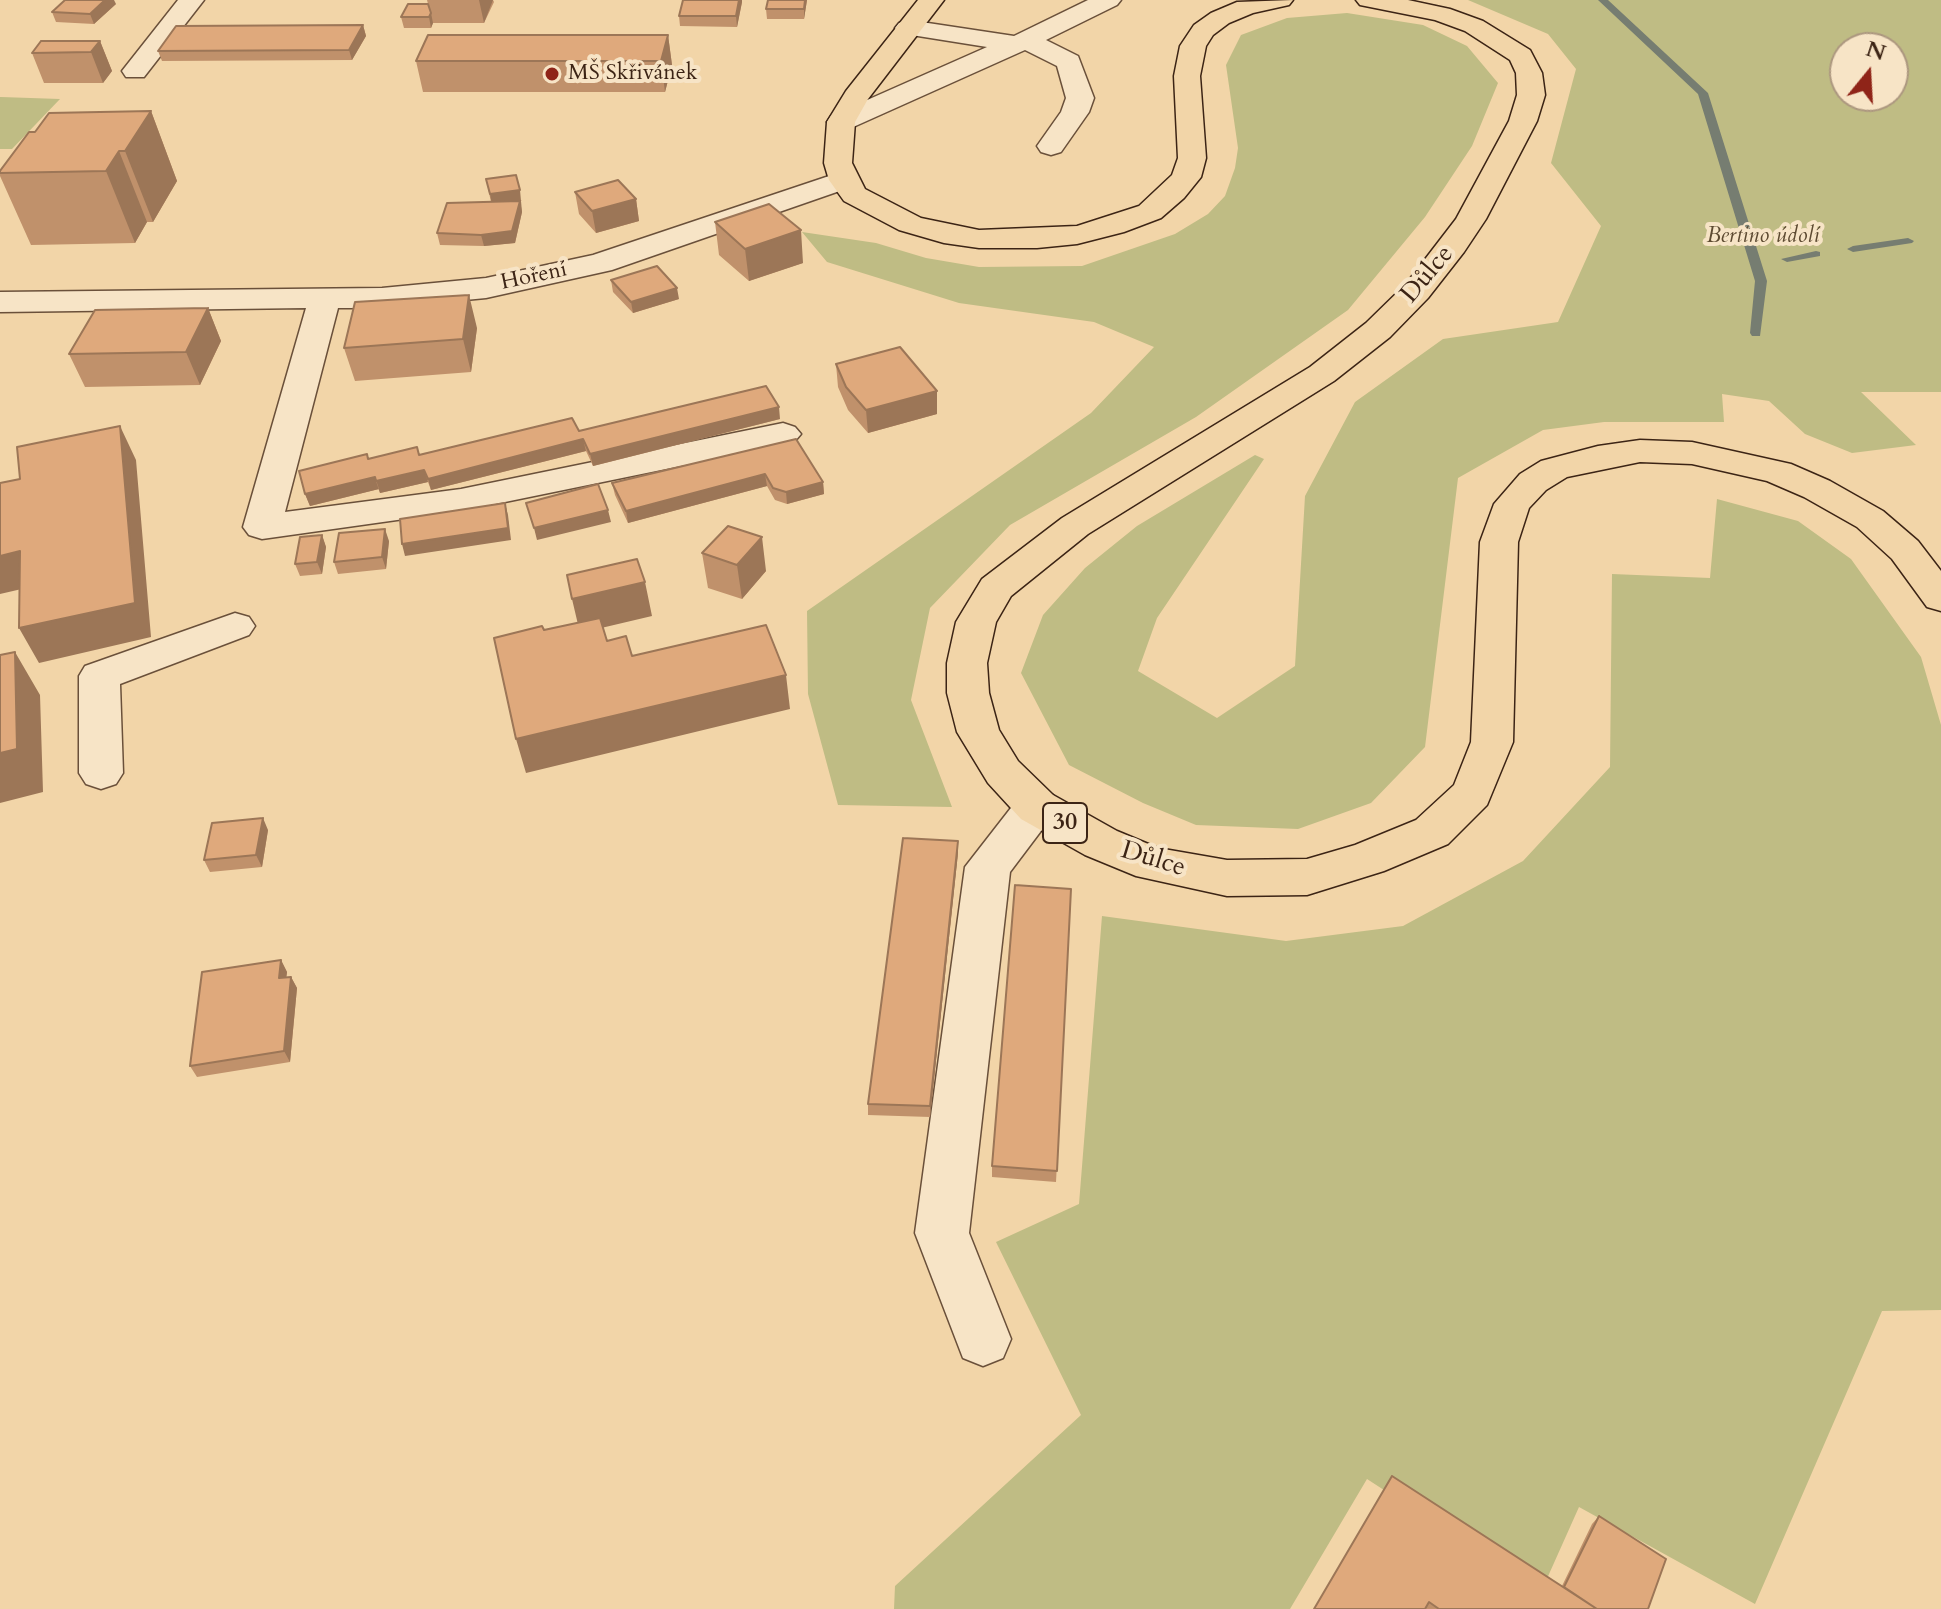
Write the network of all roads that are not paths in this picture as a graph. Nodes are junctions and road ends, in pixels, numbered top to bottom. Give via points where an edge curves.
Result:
1 (191, 0) edge
2 (931, 0) edge
3 (1108, 0) edge
4 (1280, 0) edge
5 (1369, 0) edge
6 (1065, 11) edge
7 (908, 28) junction
8 (1021, 42) junction
9 (135, 71) dead end
10 (841, 122) junction
11 (1051, 146) dead end
12 (844, 180) junction
13 (325, 298) junction
14 (0, 302) edge
15 (783, 434) dead end
16 (1941, 598) edge
17 (235, 626) dead end
18 (101, 773) dead end
19 (1037, 807) junction
20 (983, 1339) dead end

1 - 9 street
2 - 7 main road
3 - 6 street
4 - 12 main road via 1220,18 1193,46 1187,76 1192,158 1186,177 1150,212 1077,235 979,239 944,234 889,214 854,195
5 - 19 main road, Důlce / 30 via 1474,26 1521,56 1531,95 1523,121 1449,252 1378,330 1322,374 1075,526 996,588 976,622 967,663 968,693 986,746
6 - 8 street
7 - 8 street
7 - 10 main road
8 - 10 street
8 - 11 street via 1069,62 1080,98
10 - 12 main road via 838,163
12 - 13 street, Hoření via 601,263 486,288
13 - 14 street, Hoření
13 - 15 street via 262,527 461,500
16 - 19 main road, Důlce / 30 via 1905,550 1870,519 1778,472 1692,453 1640,451 1598,457 1554,469 1512,504 1499,542 1492,742 1472,794 1432,832 1307,877 1227,878 1152,864
17 - 18 street via 99,676
19 - 20 street via 988,867 942,1233

